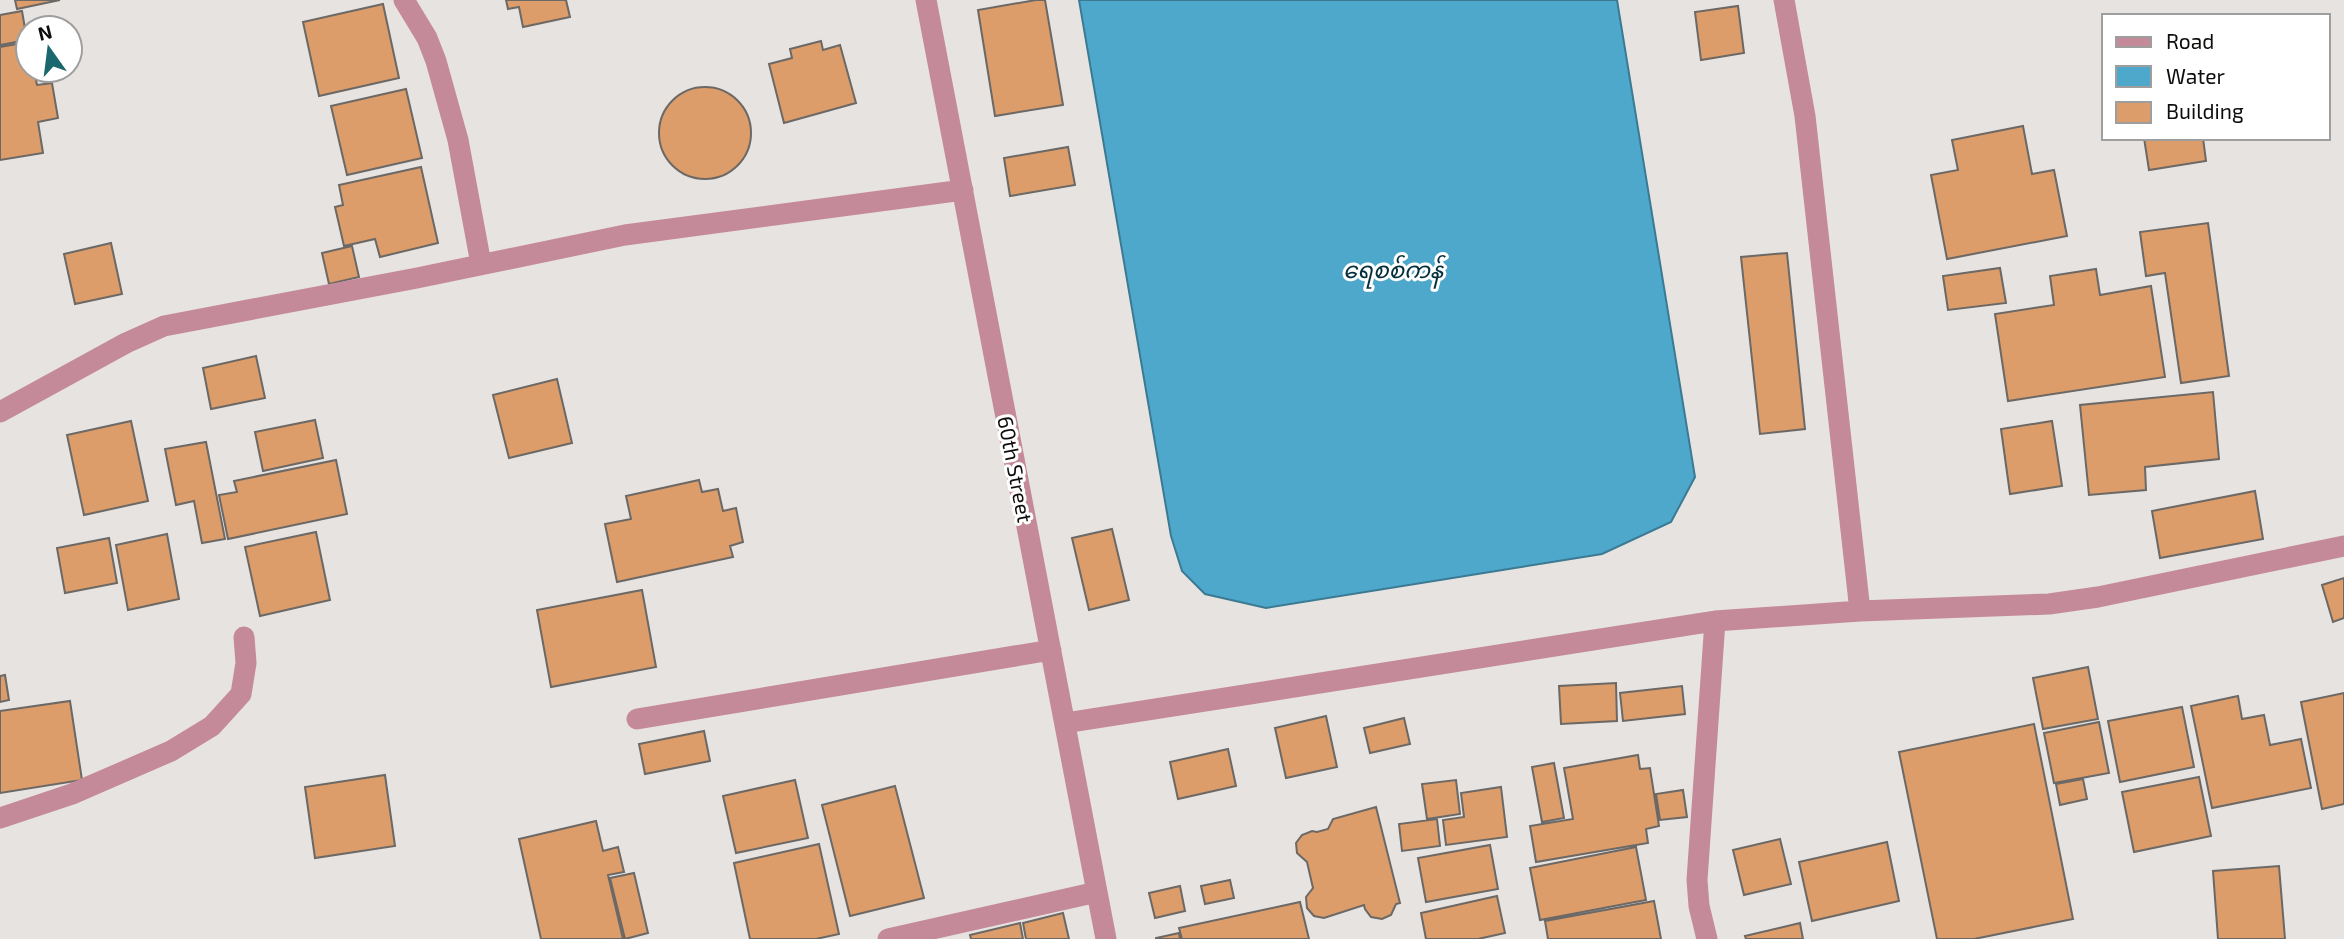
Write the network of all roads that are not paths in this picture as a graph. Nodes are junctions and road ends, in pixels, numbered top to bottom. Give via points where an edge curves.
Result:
1 (404, 0) edge
2 (926, 0) edge
3 (1784, 0) edge
4 (963, 190) junction
5 (481, 264) junction
6 (0, 412) edge
7 (2344, 546) edge
8 (1860, 611) junction
9 (1715, 621) junction
10 (244, 637) dead end
11 (1051, 650) junction
12 (637, 719) dead end
13 (1065, 723) junction
14 (0, 818) edge
15 (1097, 891) junction
16 (888, 939) edge
17 (1106, 939) edge
18 (1707, 939) edge

1 - 5 street via 436,61 458,141
2 - 4 street, 60th Street
3 - 8 street via 1805,116
4 - 5 street via 625,235
4 - 11 street, 60th Street
5 - 6 street via 164,326
7 - 8 street via 2049,604
8 - 9 street
9 - 13 street
9 - 18 street via 1697,880
10 - 14 street via 241,694 212,726 171,751 72,794
11 - 12 street
11 - 13 street, 60th Street
13 - 15 street, 60th Street
15 - 16 street
15 - 17 street, 60th Street

